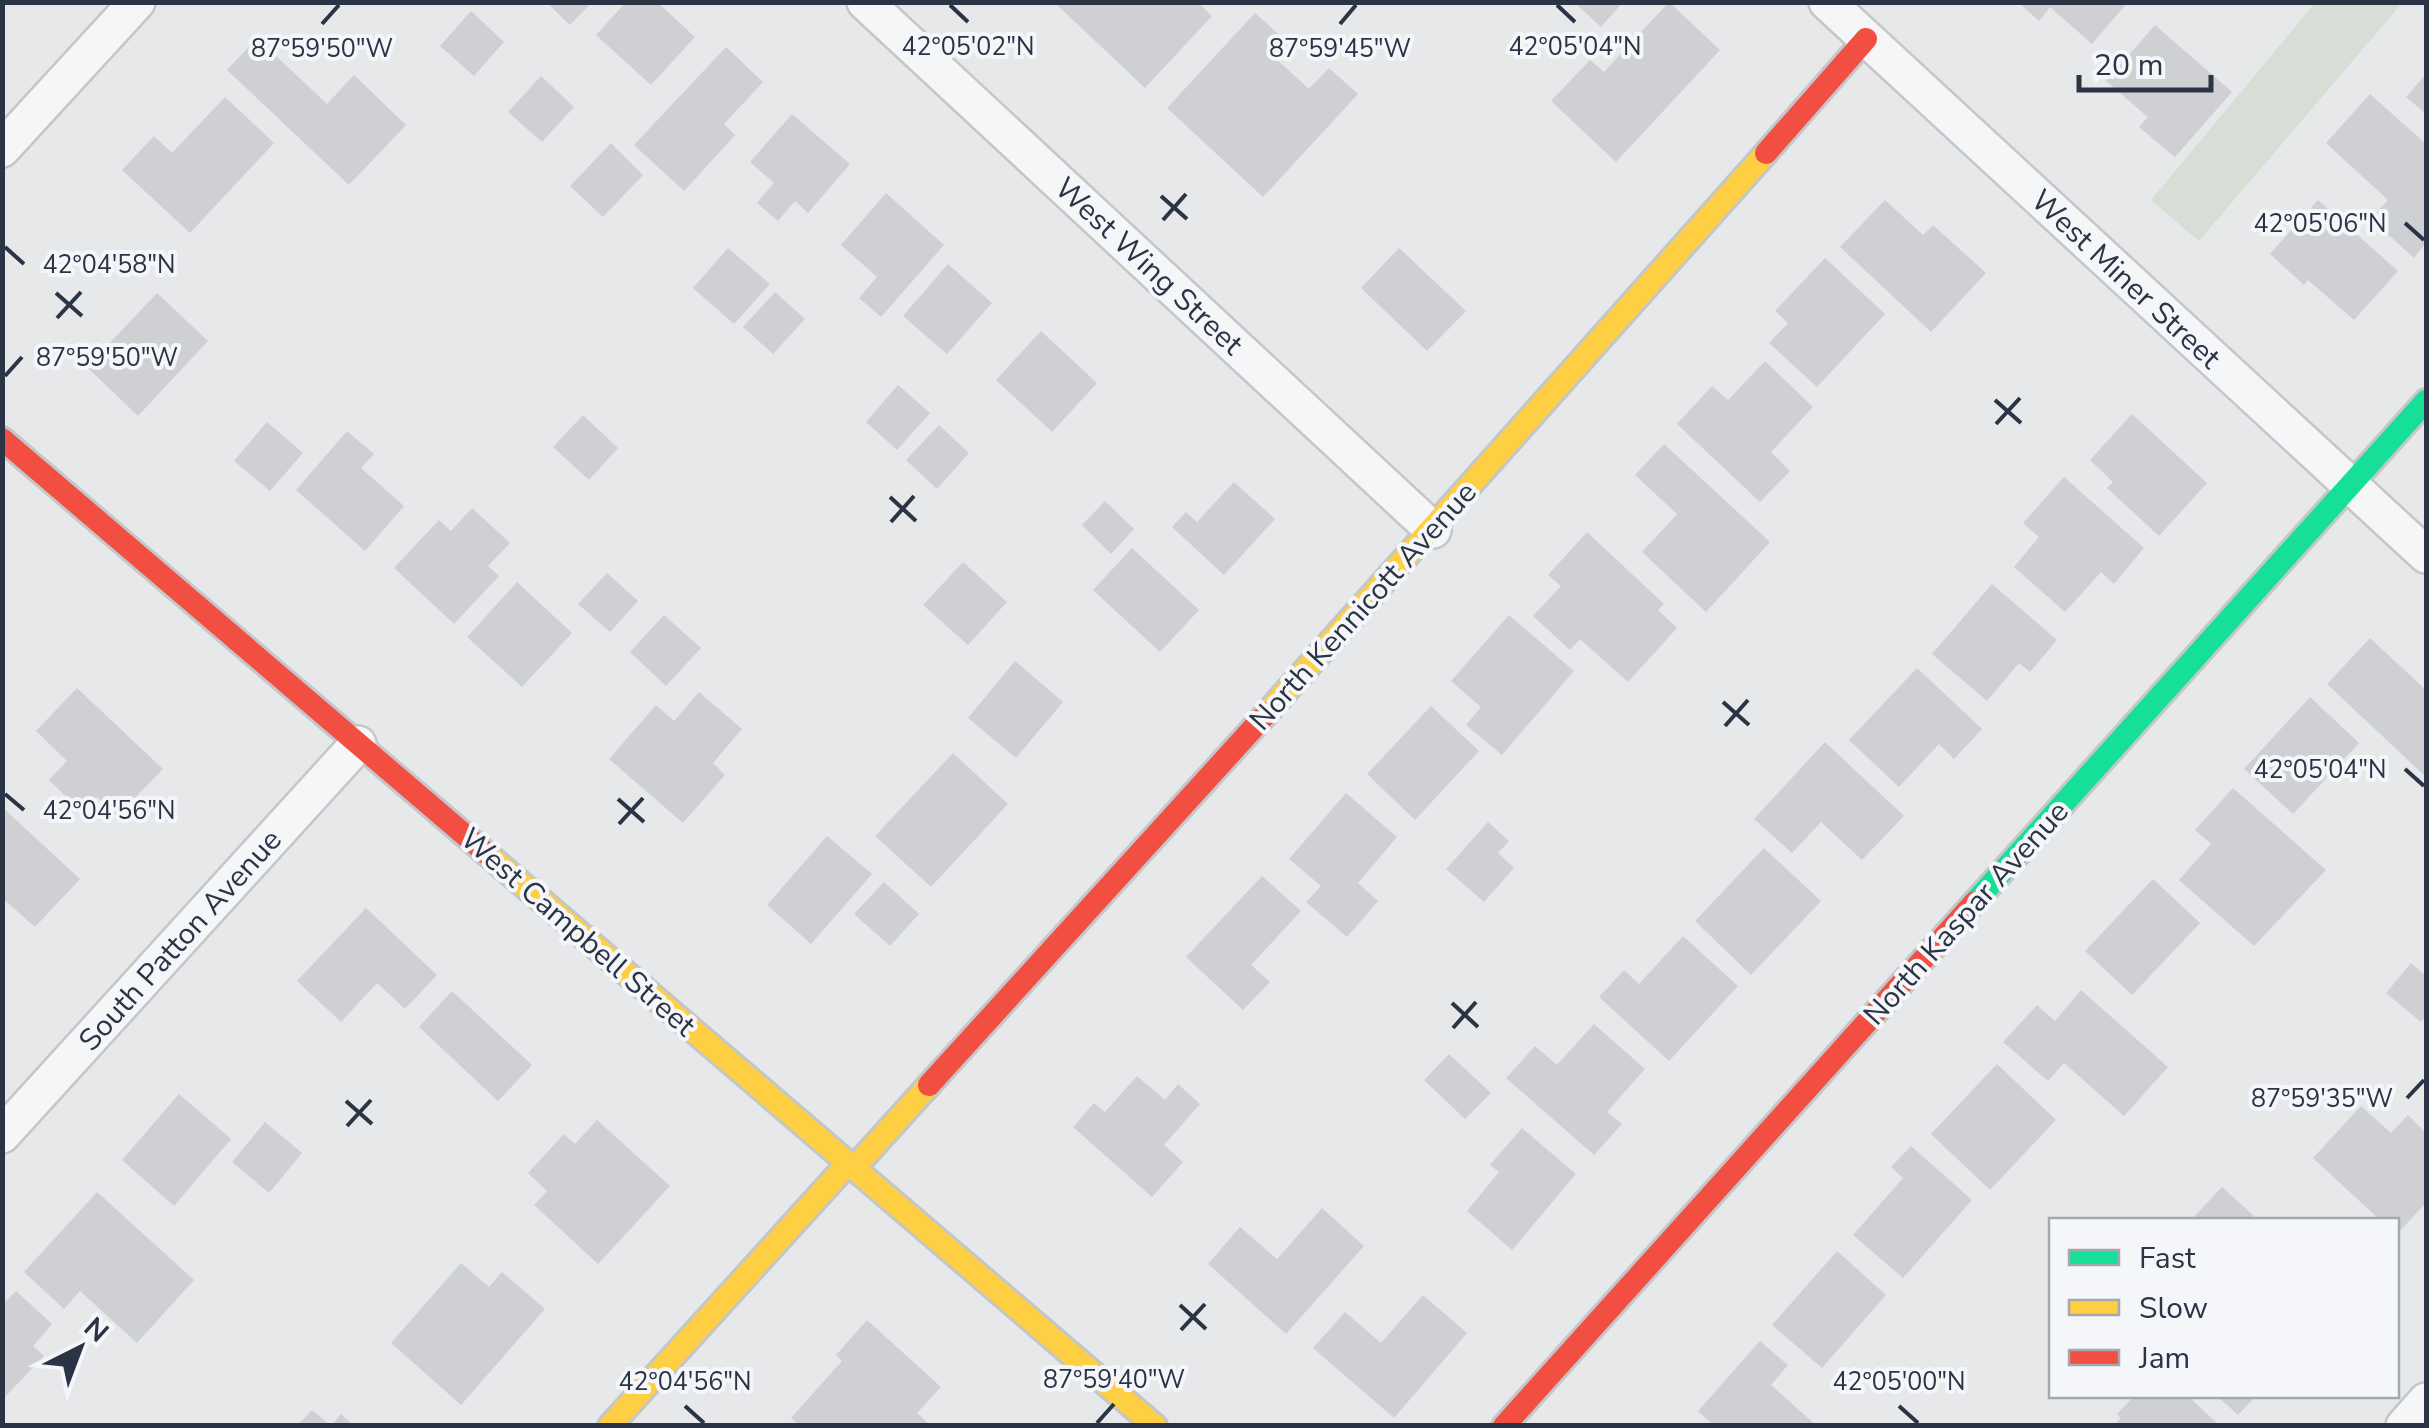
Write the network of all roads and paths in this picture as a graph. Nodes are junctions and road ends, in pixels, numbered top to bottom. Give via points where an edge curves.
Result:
1 (137, 2) edge
2 (865, 2) edge
3 (1827, 2) edge
4 (1866, 40) junction
5 (2, 148) edge
6 (2426, 400) edge
7 (2, 439) edge
8 (2350, 486) junction
9 (1432, 530) junction
10 (2426, 554) edge
11 (358, 744) junction
12 (2, 1135) edge
13 (854, 1168) junction
14 (610, 1426) edge
15 (1155, 1426) edge
16 (1504, 1426) edge

1 - 5 street
2 - 9 street, West Wing Street
3 - 4 street, West Miner Street
4 - 8 street, West Miner Street
4 - 9 street, North Kennicott Avenue
6 - 8 street, North Kaspar Avenue
7 - 11 street, West Campbell Street
8 - 10 street, West Miner Street
8 - 16 street, North Kaspar Avenue
9 - 13 street, North Kennicott Avenue
11 - 12 street, South Patton Avenue
11 - 13 street, West Campbell Street
13 - 14 street, North Kennicott Avenue via 844,1168
13 - 15 street, West Campbell Street

